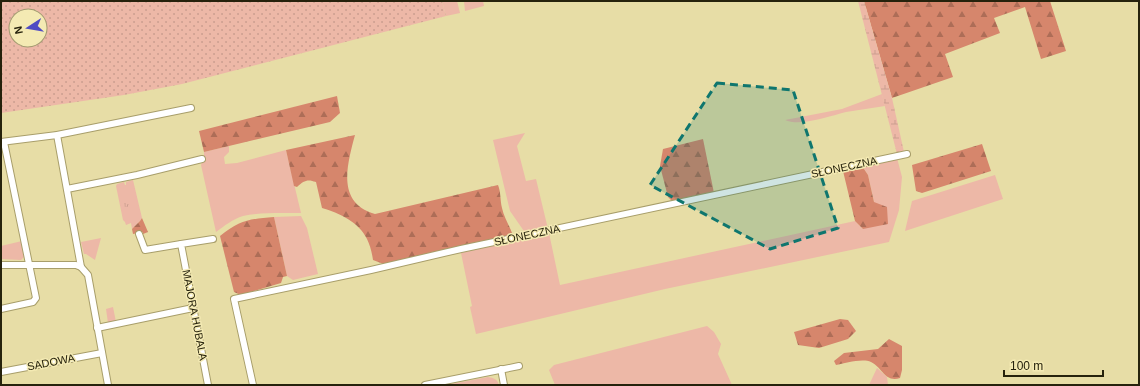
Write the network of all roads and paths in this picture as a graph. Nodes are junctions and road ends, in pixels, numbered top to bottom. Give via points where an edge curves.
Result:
1 (191, 108) dead end
2 (57, 135) junction
3 (3, 142) edge
4 (907, 154) dead end
5 (202, 158) dead end
6 (67, 189) junction
7 (139, 234) dead end
8 (213, 239) dead end
9 (181, 244) junction
10 (1, 265) edge
11 (29, 265) junction
12 (81, 267) junction
13 (193, 308) junction
14 (1, 309) edge
15 (98, 328) junction
16 (102, 353) junction
17 (519, 366) dead end
18 (501, 370) junction
19 (3, 371) edge
20 (108, 385) edge
21 (208, 385) edge
22 (253, 385) edge
23 (425, 385) edge
24 (504, 385) edge

1 - 2 street
2 - 3 street
2 - 6 street
3 - 11 street
4 - 22 street, SŁONECZNA via 234,299
5 - 6 street via 137,175
6 - 12 street
7 - 9 street via 145,250
8 - 9 street
9 - 13 street, MAJORA HUBALA
10 - 11 street
11 - 12 street
11 - 14 street via 36,298 33,302
12 - 15 street via 88,275
13 - 15 street
13 - 21 street, MAJORA HUBALA
15 - 16 street
16 - 19 street, SADOWA
16 - 20 street
17 - 18 street
18 - 23 street
18 - 24 street

